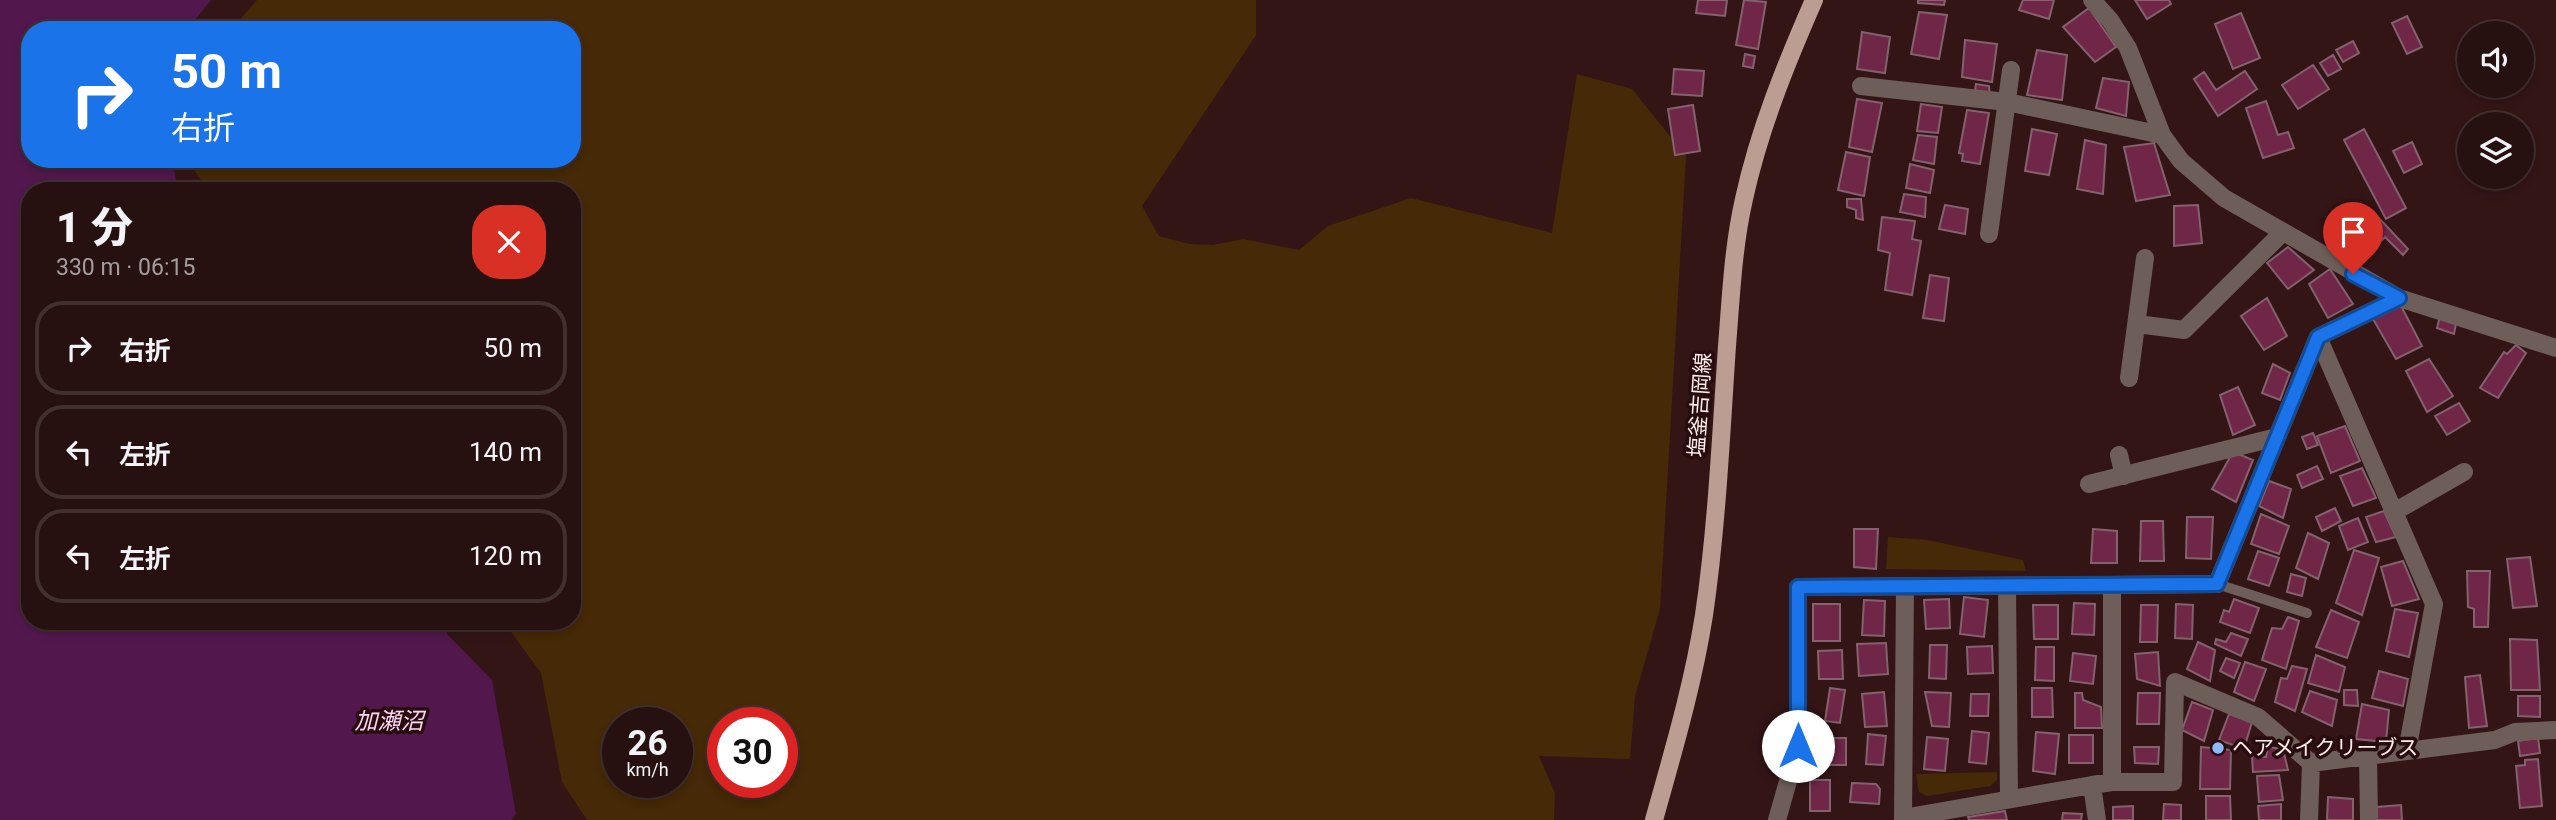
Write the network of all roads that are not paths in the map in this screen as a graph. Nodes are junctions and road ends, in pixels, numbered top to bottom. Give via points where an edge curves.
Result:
1 (1814, 0) edge
2 (2092, 0) edge
3 (2011, 70) dead end
4 (1861, 86) dead end
5 (2007, 102) junction
6 (2162, 135) junction
7 (2282, 233) junction
8 (1989, 234) dead end
9 (2145, 258) dead end
10 (2399, 298) junction
11 (2137, 324) junction
12 (2318, 337) junction
13 (2556, 348) edge
14 (2129, 378) dead end
15 (2277, 437) junction
16 (2119, 455) dead end
17 (2464, 472) dead end
18 (2124, 476) junction
19 (2089, 484) dead end
20 (2394, 512) junction
21 (2217, 584) junction
22 (2112, 585) junction
23 (2007, 586) junction
24 (1905, 587) junction
25 (2307, 613) dead end
26 (2556, 730) edge
27 (2407, 751) junction
28 (2368, 756) junction
29 (2311, 763) junction
30 (2112, 782) junction
31 (2092, 785) junction
32 (2009, 798) junction
33 (1903, 819) edge
34 (1654, 820) edge
35 (1777, 820) edge
36 (2096, 820) edge
37 (2309, 820) edge
38 (2369, 820) edge

1 - 34 main road, 塩釜吉岡線 via 1787,60 1744,199 1732,280 1704,615 1684,715
2 - 6 street via 2128,48
3 - 5 street
4 - 5 street
5 - 6 street
5 - 8 street
6 - 7 street via 2181,161 2224,198
7 - 10 street
7 - 11 street via 2184,330
9 - 11 street
10 - 12 street
10 - 13 street
11 - 14 street
12 - 15 street
12 - 20 street
15 - 18 street
15 - 21 street
16 - 18 street
17 - 20 street
18 - 19 street
20 - 27 street via 2434,604
21 - 22 street
21 - 25 lane
22 - 23 street
22 - 30 street
23 - 24 street
23 - 32 street
24 - 33 street
24 - 35 street via 1798,587 1798,746
26 - 27 street via 2515,732 2495,740
27 - 28 street
28 - 29 street
28 - 38 street
29 - 30 street via 2258,717 2175,682 2173,782
29 - 37 street
30 - 31 street
31 - 32 street
31 - 36 street
32 - 33 street

